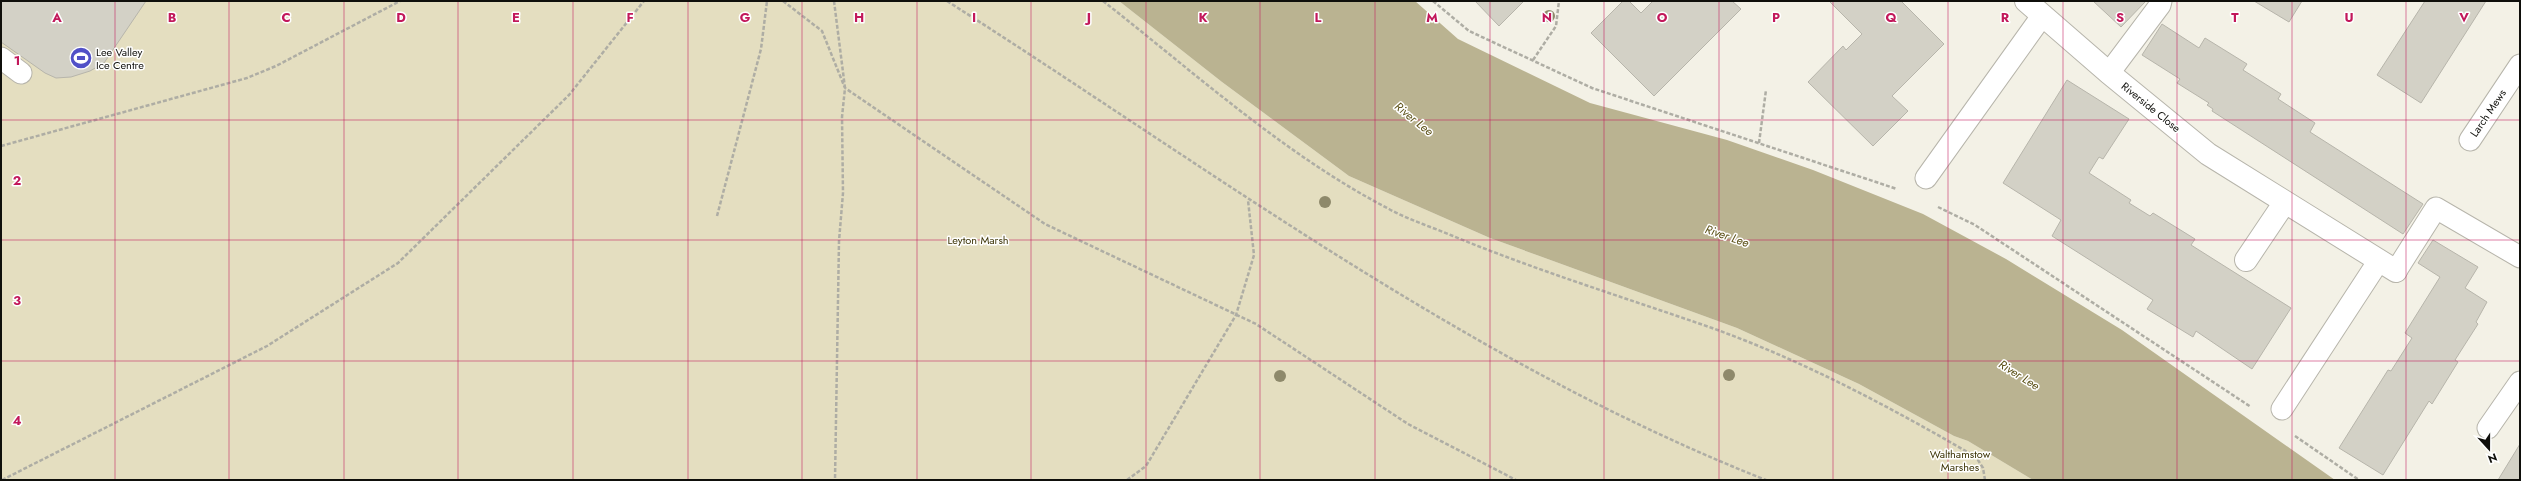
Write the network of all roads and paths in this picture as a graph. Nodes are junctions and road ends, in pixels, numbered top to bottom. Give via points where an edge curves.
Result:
1 (400, 1) edge
2 (644, 1) edge
3 (767, 1) edge
4 (783, 1) edge
5 (834, 1) edge
6 (947, 1) edge
7 (1103, 1) edge
8 (1433, 1) edge
9 (1559, 1) edge
10 (2026, 1) edge
11 (2161, 1) edge
12 (2042, 16) junction
13 (1, 58) edge
14 (1533, 60) junction
15 (2520, 66) edge
16 (21, 72) dead end
17 (2109, 73) junction
18 (845, 88) junction
19 (1766, 90) dead end
20 (2470, 140) dead end
21 (1759, 143) junction
22 (1, 146) edge
23 (1926, 178) dead end
24 (1900, 190) dead end
25 (1248, 199) junction
26 (2285, 202) junction
27 (1935, 205) dead end
28 (717, 216) dead end
29 (2520, 257) edge
30 (2246, 260) dead end
31 (2387, 266) junction
32 (1236, 315) junction
33 (2520, 382) edge
34 (2253, 408) dead end
35 (2282, 409) dead end
36 (2488, 428) dead end
37 (2293, 435) dead end
38 (2, 480) edge
39 (835, 480) edge
40 (1127, 480) edge
41 (1516, 480) edge
42 (1766, 480) edge
43 (1985, 480) edge
44 (2359, 480) edge

1 - 22 path via 276,66 246,78
2 - 38 path via 569,94 398,263 267,346
3 - 28 path via 761,49
4 - 18 path via 822,31
5 - 18 path
6 - 25 path
7 - 43 path via 1332,178 1392,211 1500,256 1715,329 1805,367 1906,417 1976,457 1983,468
8 - 14 path via 1469,31
9 - 14 path via 1556,26
10 - 12 street, Riverside Close
11 - 17 lane via 2160,6
12 - 17 street, Riverside Close
12 - 23 lane
13 - 16 lane
14 - 21 path via 1592,88
15 - 20 lane, Larch Mews
17 - 26 street, Riverside Close via 2208,154
18 - 32 path via 1045,224
18 - 39 path via 842,118 843,193 839,241
19 - 21 path
21 - 24 path
25 - 32 path via 1254,255
25 - 42 path via 1363,273 1527,368 1650,430
26 - 30 street
26 - 31 street, Riverside Close
27 - 34 path via 1975,225
29 - 31 lane via 2436,208
31 - 35 lane
32 - 40 path via 1146,466
32 - 41 path via 1287,344 1408,424
33 - 36 lane
37 - 44 path

